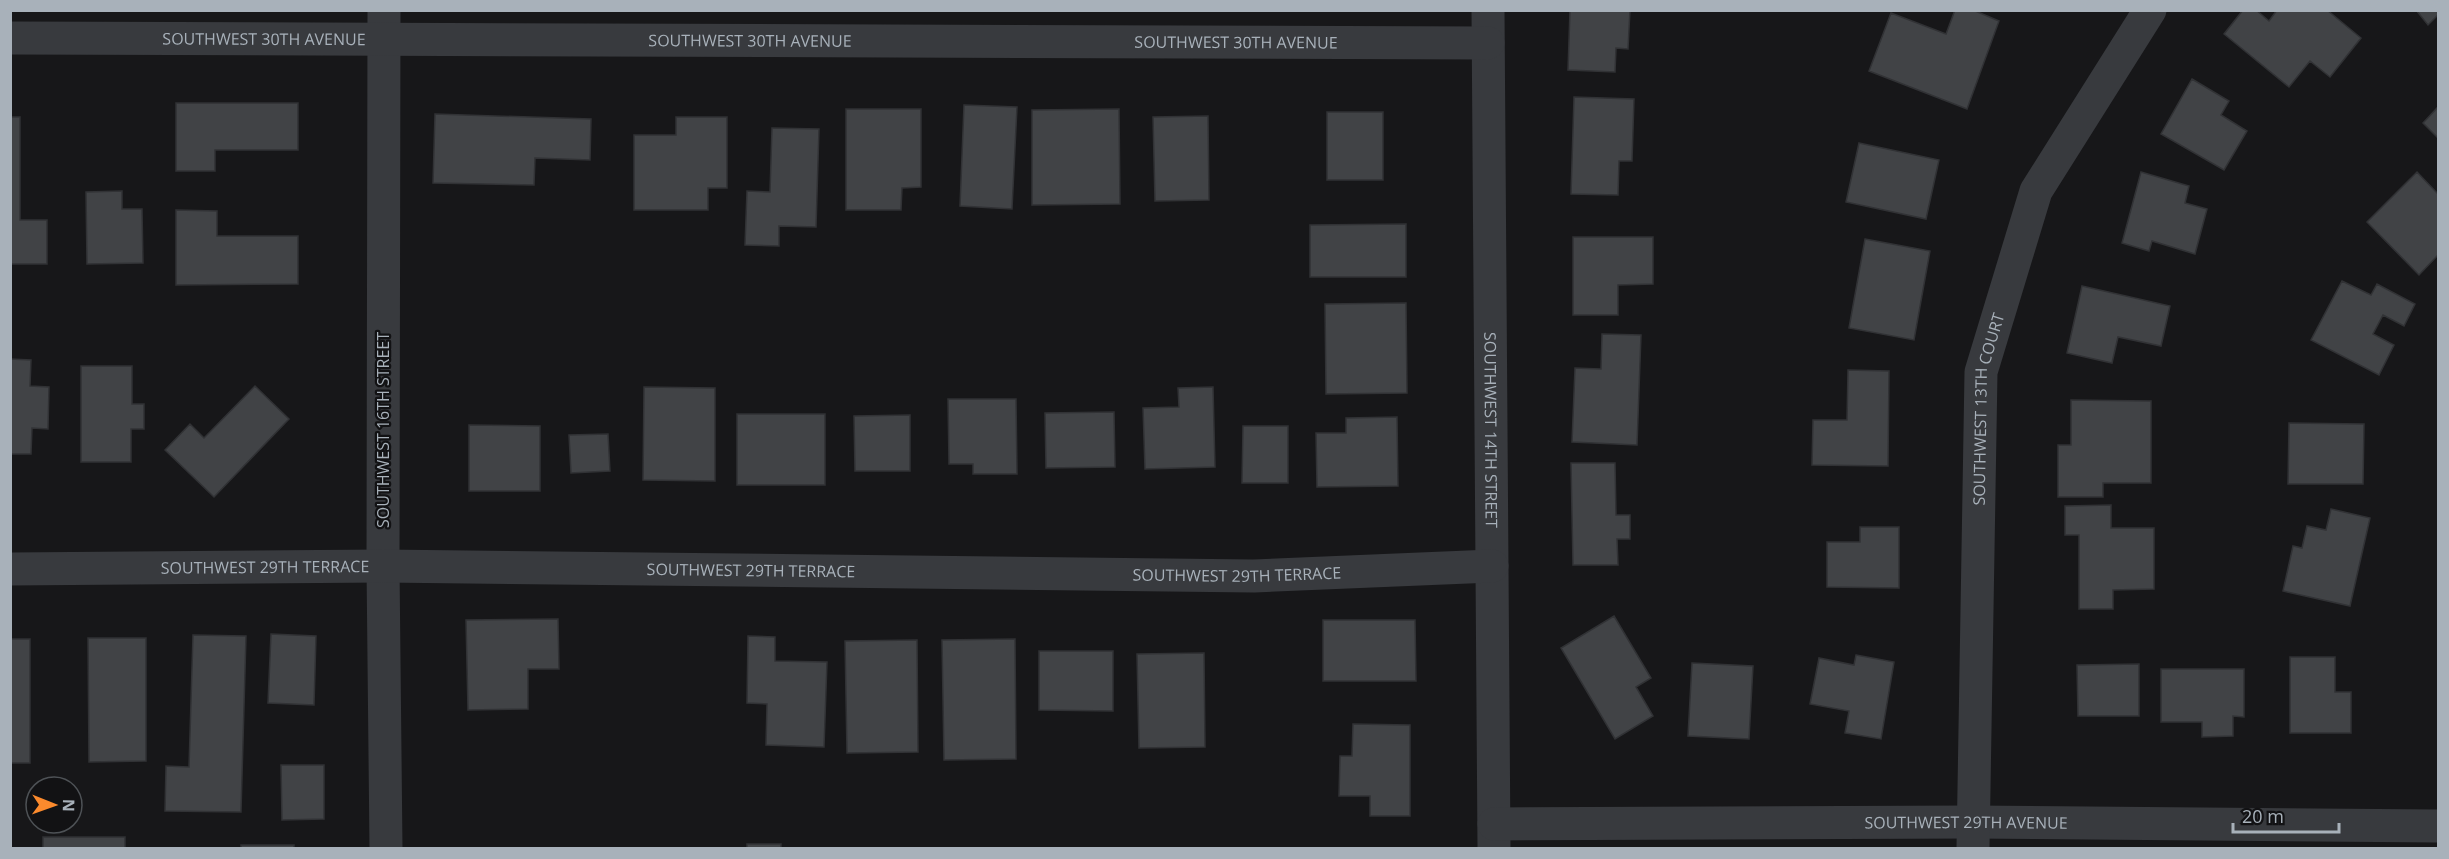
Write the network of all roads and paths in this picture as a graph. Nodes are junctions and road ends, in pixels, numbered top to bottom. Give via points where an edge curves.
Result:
1 (1488, 10) edge
2 (2150, 10) edge
3 (384, 25) edge
4 (10, 38) edge
5 (1488, 43) junction
6 (383, 566) junction
7 (1492, 566) junction
8 (10, 569) edge
9 (2439, 826) edge
10 (1973, 835) edge
11 (1494, 836) edge
12 (386, 849) edge

1 - 5 street, SOUTHWEST 14TH STREET
2 - 10 street, SOUTHWEST 13TH COURT via 2036,191 1981,372
3 - 4 street, SOUTHWEST 30TH AVENUE
3 - 5 street, SOUTHWEST 30TH AVENUE
3 - 6 street, SOUTHWEST 16TH STREET
5 - 7 street, SOUTHWEST 14TH STREET
6 - 7 street, SOUTHWEST 29TH TERRACE via 1254,576
6 - 8 street, SOUTHWEST 29TH TERRACE
6 - 12 street, SOUTHWEST 16TH STREET
7 - 11 street, SOUTHWEST 14TH STREET
9 - 10 street, SOUTHWEST 29TH AVENUE
10 - 11 street, SOUTHWEST 29TH AVENUE

